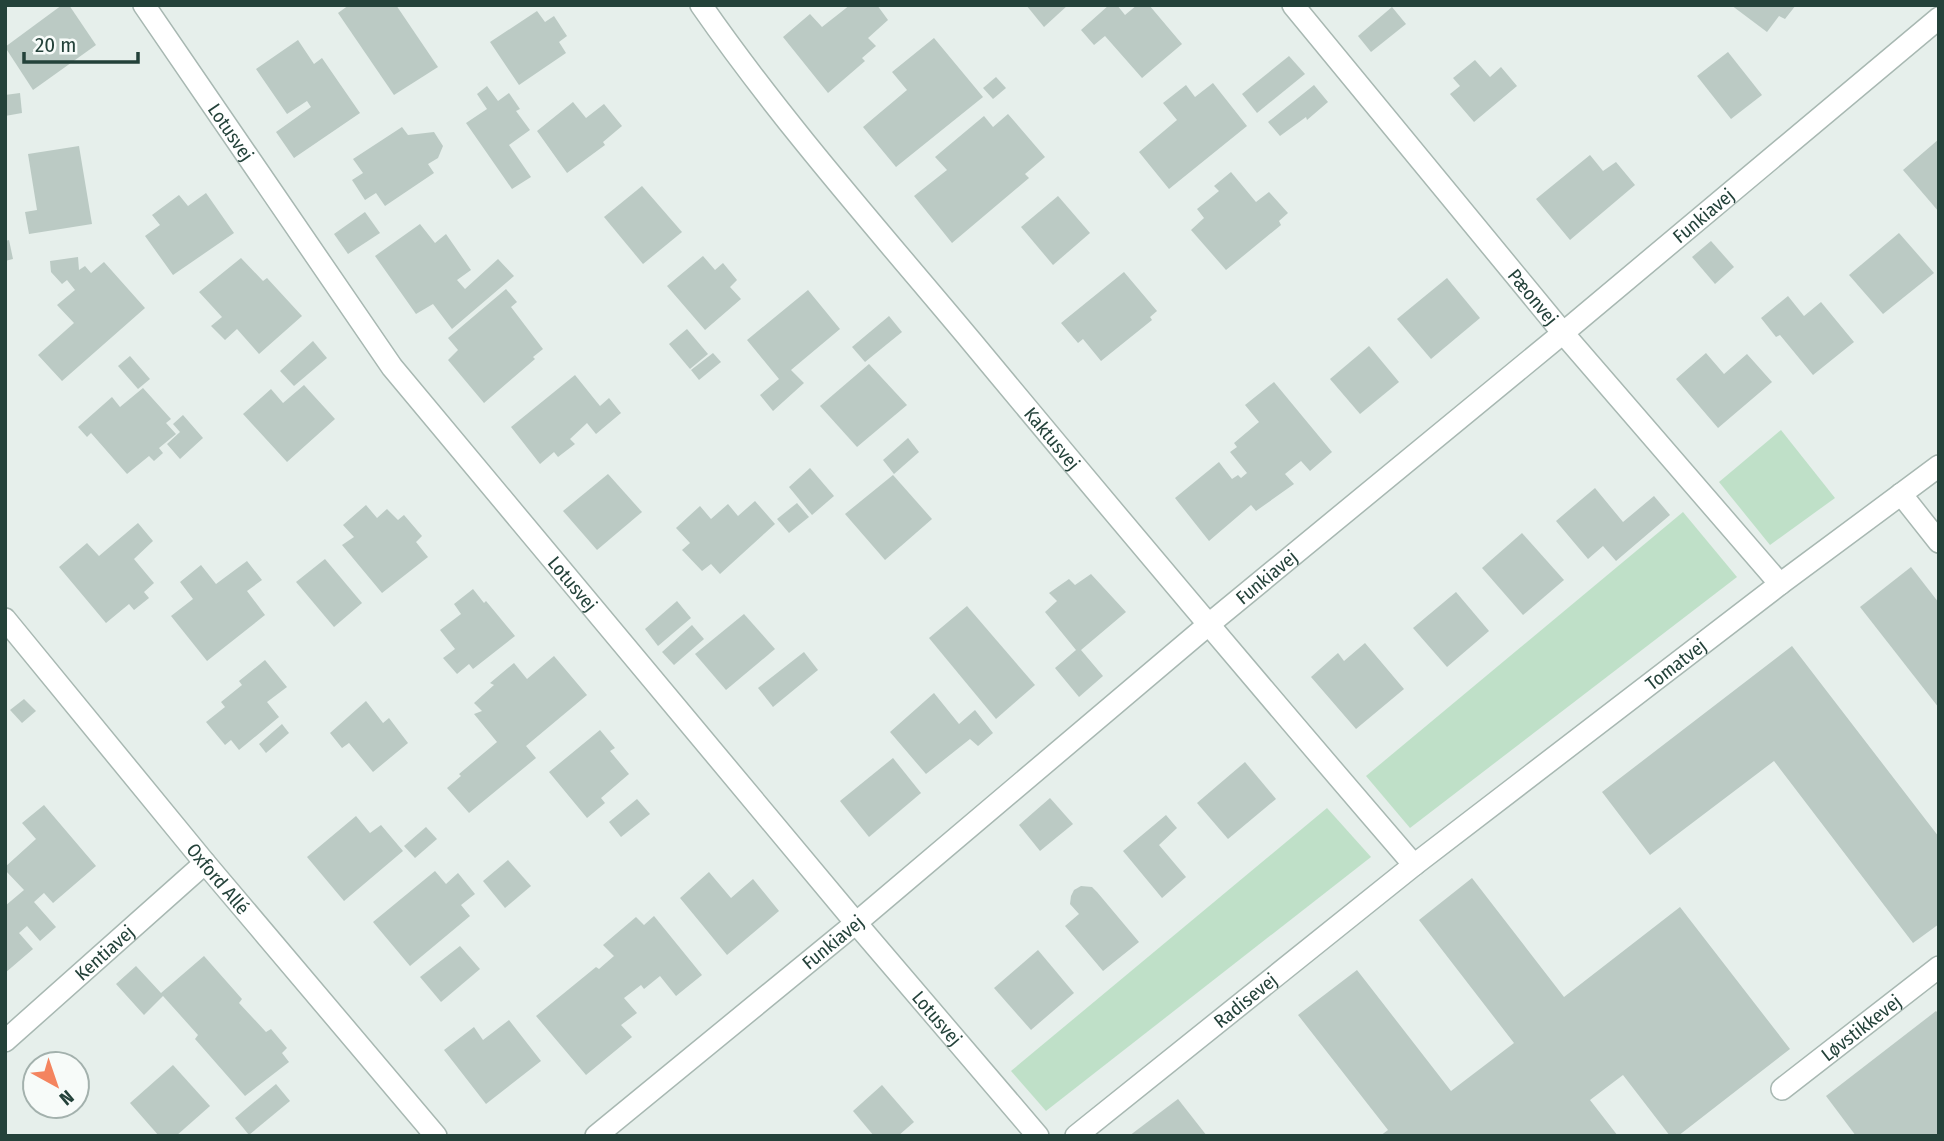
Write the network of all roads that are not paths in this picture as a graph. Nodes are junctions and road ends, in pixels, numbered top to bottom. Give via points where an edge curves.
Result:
1 (144, 5) edge
2 (701, 5) edge
3 (1293, 5) edge
4 (1939, 18) edge
5 (1563, 333) junction
6 (1939, 466) edge
7 (1902, 494) junction
8 (1939, 542) edge
9 (1780, 584) junction
10 (5, 619) edge
11 (1208, 625) junction
12 (205, 863) junction
13 (1413, 866) junction
14 (856, 922) junction
15 (1939, 967) edge
16 (5, 1041) edge
17 (1782, 1089) dead end
18 (436, 1136) edge
19 (596, 1136) edge
20 (1038, 1136) edge
21 (1076, 1136) edge

1 - 14 street, Lotusvej via 392,367
2 - 11 street, Kaktusvej via 861,209
3 - 5 street, Pæonvej
4 - 5 street, Funkiavej
5 - 9 street, Pæonvej
5 - 11 street, Funkiavej
6 - 7 street, Tomatvej
7 - 8 street
7 - 9 street, Tomatvej
9 - 13 street, Tomatvej
10 - 12 street, Oxford Allé
11 - 13 street, Kaktusvej
11 - 14 street, Funkiavej
12 - 16 street, Kentiavej
12 - 18 street, Oxford Allé
13 - 21 street, Radisevej
14 - 19 street, Funkiavej
14 - 20 street, Lotusvej
15 - 17 street, Løvstikkevej

